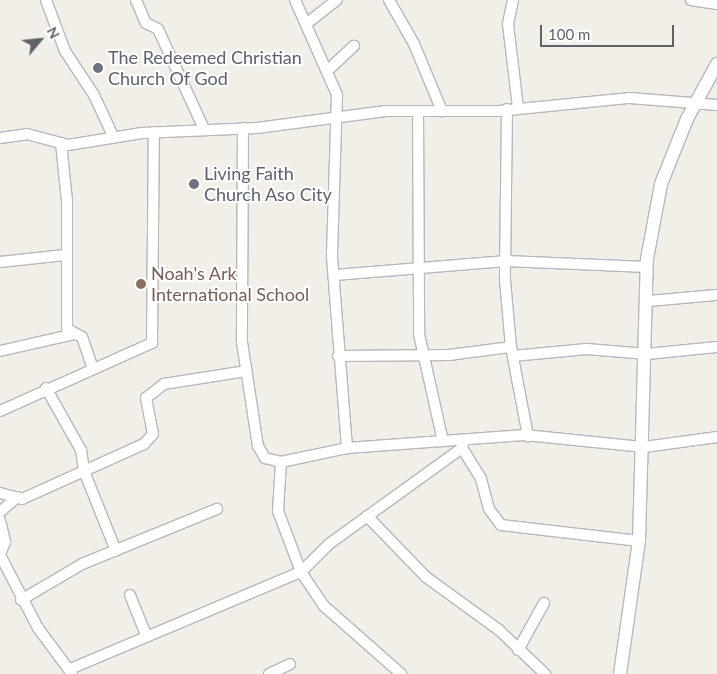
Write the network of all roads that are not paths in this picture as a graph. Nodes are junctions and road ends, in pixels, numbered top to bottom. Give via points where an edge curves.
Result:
1 (46, 0) edge
2 (136, 0) edge
3 (295, 0) edge
4 (337, 0) edge
5 (389, 0) edge
6 (513, 0) edge
7 (691, 0) edge
8 (717, 4) edge
9 (306, 24) junction
10 (354, 46) dead end
11 (717, 64) edge
12 (327, 71) junction
13 (697, 102) junction
14 (717, 105) edge
15 (513, 109) junction
16 (418, 111) junction
17 (442, 111) junction
18 (333, 118) junction
19 (243, 128) junction
20 (204, 129) junction
21 (154, 132) junction
22 (0, 138) edge
23 (114, 138) junction
24 (61, 143) junction
25 (66, 255) junction
26 (506, 261) junction
27 (0, 262) edge
28 (647, 267) junction
29 (417, 269) junction
30 (335, 275) junction
31 (717, 295) edge
32 (648, 301) junction
33 (74, 334) junction
34 (717, 347) edge
35 (0, 351) edge
36 (512, 351) junction
37 (647, 354) junction
38 (338, 356) junction
39 (424, 356) junction
40 (93, 370) junction
41 (246, 372) junction
42 (46, 388) junction
43 (0, 411) edge
44 (528, 436) junction
45 (717, 437) edge
46 (443, 441) junction
47 (463, 444) junction
48 (644, 447) junction
49 (347, 448) junction
50 (281, 462) junction
51 (84, 471) junction
52 (0, 493) edge
53 (17, 497) junction
54 (217, 509) dead end
55 (0, 512) edge
56 (367, 516) junction
57 (0, 520) edge
58 (638, 540) junction
59 (116, 551) junction
60 (0, 555) edge
61 (301, 572) junction
62 (130, 595) dead end
63 (22, 600) junction
64 (544, 603) dead end
65 (146, 635) junction
66 (518, 650) junction
67 (290, 664) dead end
68 (71, 672) edge
69 (269, 674) edge
70 (402, 674) edge
71 (546, 674) edge
72 (620, 674) edge

1 - 23 street via 66,51 94,95
2 - 20 street via 146,23 158,29
3 - 9 street
4 - 9 street
5 - 17 street
6 - 15 street via 508,24
7 - 8 street
9 - 12 street
10 - 12 street
11 - 13 street
12 - 18 street via 337,95
13 - 14 street
13 - 15 street via 630,98
13 - 28 street via 661,184
15 - 17 street
15 - 26 street
16 - 17 street
16 - 18 street
16 - 29 street
18 - 19 street
18 - 30 street
19 - 20 street
19 - 41 street via 241,333
20 - 21 street
21 - 23 street
21 - 40 street via 152,343
22 - 24 street via 28,134
23 - 24 street
24 - 25 street via 67,201
25 - 27 street
25 - 33 street via 67,329
26 - 28 street
26 - 29 street
26 - 36 street
28 - 32 street
29 - 30 street
29 - 39 street
30 - 38 street
31 - 32 street
32 - 37 street
33 - 35 street
33 - 40 street via 82,338
34 - 37 street
36 - 37 street via 587,349
36 - 39 street
36 - 44 street
37 - 48 street
38 - 39 street
38 - 49 street
39 - 46 street
40 - 42 street
41 - 50 street via 258,446 265,458
41 - 51 street via 164,384 146,398 150,440
42 - 43 street
42 - 51 street via 77,442
44 - 47 street
44 - 48 street
45 - 48 street
46 - 47 street
46 - 49 street
47 - 56 street
47 - 58 street via 481,479 488,509 502,525
48 - 58 street
49 - 50 street
50 - 61 street via 278,512
51 - 53 street via 27,497
51 - 59 street
52 - 53 street
53 - 55 street
54 - 59 street
56 - 61 street
56 - 66 street via 426,577
57 - 60 street via 4,542
58 - 72 street
59 - 63 street via 82,564
60 - 63 street
61 - 65 street
61 - 70 street via 324,606
62 - 65 street
63 - 68 street
64 - 66 street
65 - 68 street
66 - 71 street
67 - 69 street

